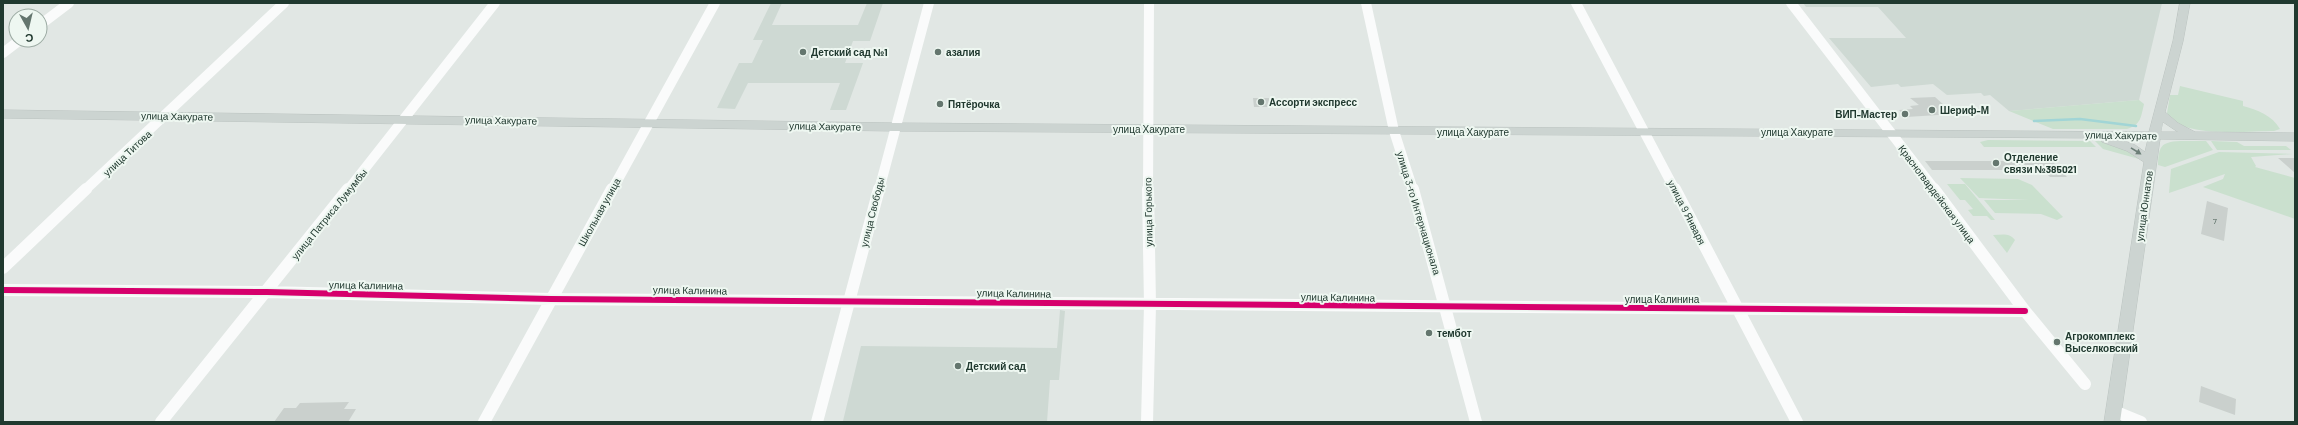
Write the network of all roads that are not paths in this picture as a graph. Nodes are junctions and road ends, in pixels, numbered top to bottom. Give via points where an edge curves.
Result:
1 (69, 3) edge
2 (284, 3) edge
3 (495, 3) edge
4 (715, 3) edge
5 (929, 3) edge
6 (1149, 3) edge
7 (1366, 3) edge
8 (1576, 3) edge
9 (1790, 3) edge
10 (2185, 3) edge
11 (48, 19) edge
12 (2159, 113) junction
13 (3, 114) edge
14 (166, 116) junction
15 (406, 118) junction
16 (650, 122) junction
17 (894, 127) junction
18 (1147, 129) junction
19 (1394, 131) junction
20 (1644, 132) junction
21 (1890, 132) junction
22 (2093, 135) junction
23 (2154, 136) junction
24 (2200, 136) junction
25 (2295, 137) edge
26 (2150, 161) junction
27 (3, 268) edge
28 (3, 290) edge
29 (266, 292) junction
30 (551, 299) junction
31 (850, 302) junction
32 (1150, 305) junction
33 (1447, 308) junction
34 (1735, 309) junction
35 (2025, 311) junction
36 (2085, 384) dead end
37 (2113, 417) edge
38 (161, 422) edge
39 (484, 422) edge
40 (817, 422) edge
41 (1147, 422) edge
42 (1476, 422) edge
43 (1797, 422) edge
44 (2141, 422) edge

1 - 11 street
2 - 14 street, улица Титова
3 - 15 street, улица Патриса Лумумбы
4 - 16 street, Школьная улица
5 - 17 street, улица Свободы
6 - 18 street, улица Горького
7 - 19 street, улица 3-го Интернационала
8 - 20 street, улица 9 Января
9 - 21 street, Красногвардейская улица
10 - 12 main road, улица Юннатов via 2178,42
12 - 23 main road, улица Юннатов
12 - 24 main road via 2174,126
13 - 14 main road, улица Хакурате
14 - 15 main road, улица Хакурате
14 - 27 street, улица Титова
15 - 16 main road, улица Хакурате
15 - 29 street, улица Патриса Лумумбы
16 - 17 main road, улица Хакурате
16 - 30 street, Школьная улица
17 - 18 main road, улица Хакурате
17 - 31 street, улица Свободы
18 - 19 main road, улица Хакурате
18 - 32 street, улица Горького
19 - 20 main road, улица Хакурате
19 - 33 street, улица 3-го Интернационала via 1411,180
20 - 21 main road, улица Хакурате
20 - 34 street, улица 9 Января
21 - 22 main road, улица Хакурате
21 - 35 street, Красногвардейская улица
22 - 23 main road, улица Хакурате
22 -> 26 main road via 2124,144
23 - 24 main road, улица Хакурате
23 - 26 main road, улица Юннатов
24 - 25 main road, улица Хакурате
26 - 37 main road, улица Юннатов
28 - 29 street, улица Калинина
29 - 30 street, улица Калинина
29 - 38 street, улица Патриса Лумумбы
30 - 31 street, улица Калинина
30 - 39 street, Школьная улица
31 - 32 street, улица Калинина
31 - 40 street, улица Свободы
32 - 33 street, улица Калинина
32 - 41 street, улица Горького
33 - 34 street, улица Калинина
33 - 42 street, улица 3-го Интернационала
34 - 35 street, улица Калинина
34 - 43 street, улица 9 Января
35 - 36 street, Красногвардейская улица
37 - 44 street, улица Юннатов

